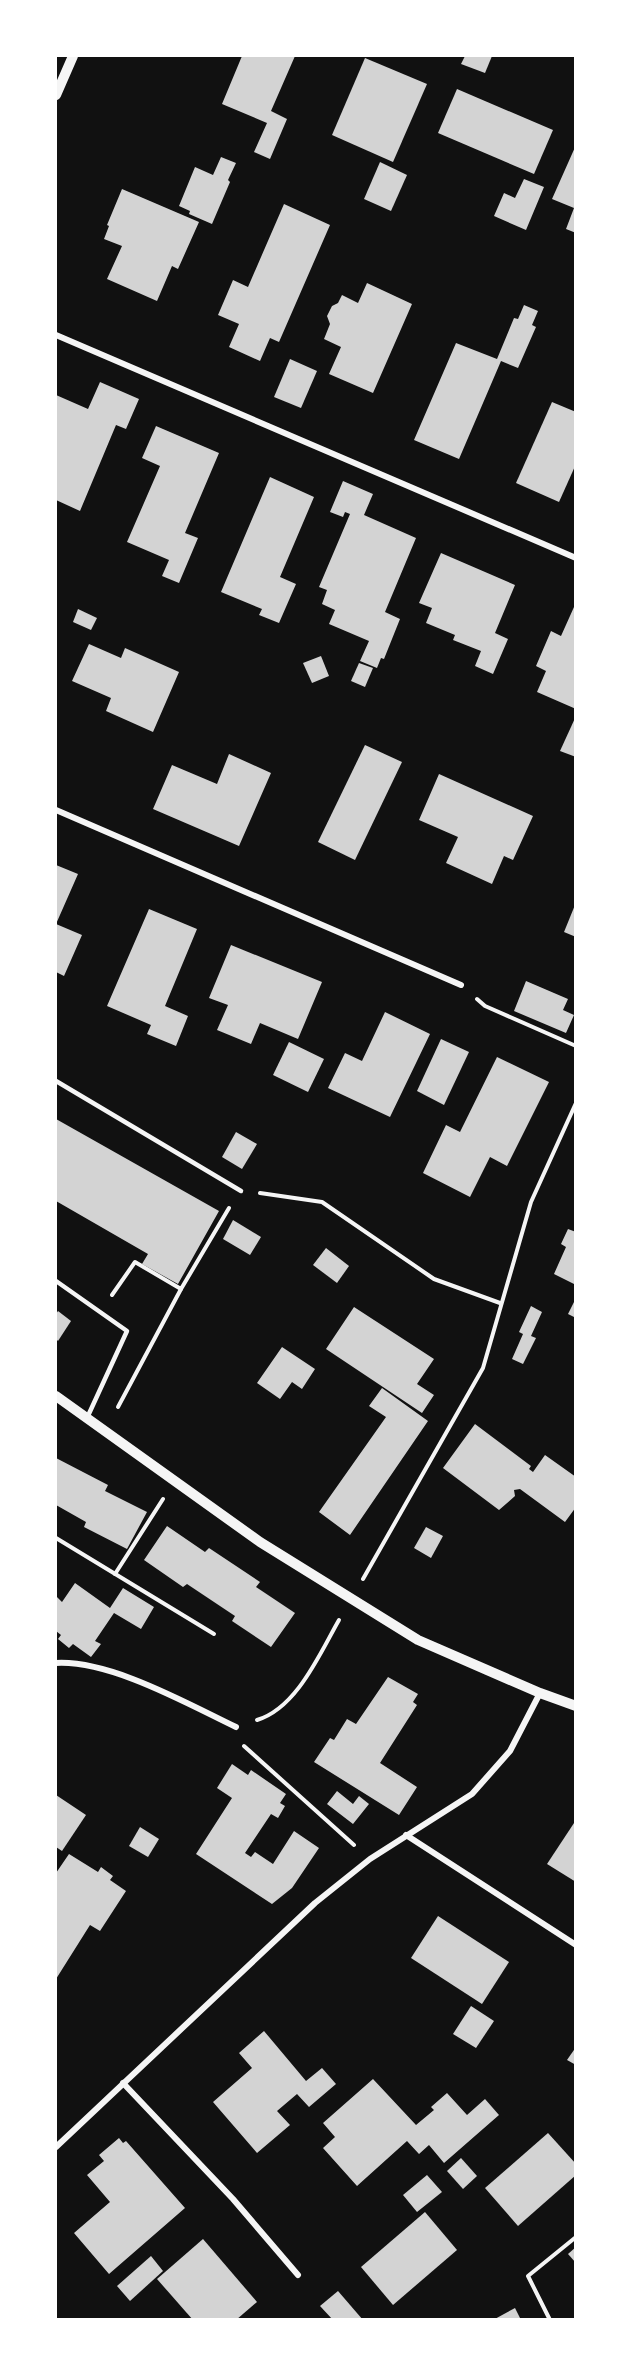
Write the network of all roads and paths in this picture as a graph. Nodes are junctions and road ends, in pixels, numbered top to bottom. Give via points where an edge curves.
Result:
1 (73, 56) edge
2 (56, 95) edge
3 (56, 335) edge
4 (576, 558) edge
5 (56, 810) edge
6 (461, 985) joint
7 (576, 1046) edge
8 (56, 1082) edge
9 (576, 1103) edge
10 (241, 1190) junction
11 (56, 1281) edge
12 (181, 1289) junction
13 (500, 1302) junction
14 (101, 1311) junction
15 (56, 1396) edge
16 (87, 1418) junction
17 (105, 1431) junction
18 (175, 1481) junction
19 (393, 1528) dead end
20 (56, 1538) edge
21 (115, 1574) junction
22 (214, 1634) dead end
23 (56, 1663) edge
24 (314, 1664) dead end
25 (540, 1693) junction
26 (576, 1706) edge
27 (236, 1726) junction
28 (406, 1835) junction
29 (370, 1859) junction
30 (576, 1945) edge
31 (123, 2083) junction
32 (56, 2147) edge
33 (576, 2237) edge
34 (298, 2275) dead end
35 (550, 2319) edge

1 - 2 street
3 - 4 street
5 - 6 street
6 - 7 path via 485,1006
8 - 10 lane
9 - 13 path via 531,1202
10 - 12 path
10 - 13 path via 322,1202 434,1279
11 - 14 lane
12 - 14 path via 135,1262
12 - 17 path
13 - 19 path via 483,1368
14 - 16 lane via 127,1330
15 - 16 street
16 - 17 street
17 - 18 street
18 - 21 path
18 - 25 street via 260,1542 418,1640
20 - 21 path
21 - 22 path
23 - 27 street via 70,1662 134,1679
24 - 27 path via 291,1699 266,1717
25 - 26 street
25 - 28 street via 510,1751 472,1794
27 - 29 path via 245,1747
28 - 29 street
28 - 30 street
29 - 31 street via 315,1903
31 - 32 street
31 - 34 street
33 - 35 path via 528,2276

